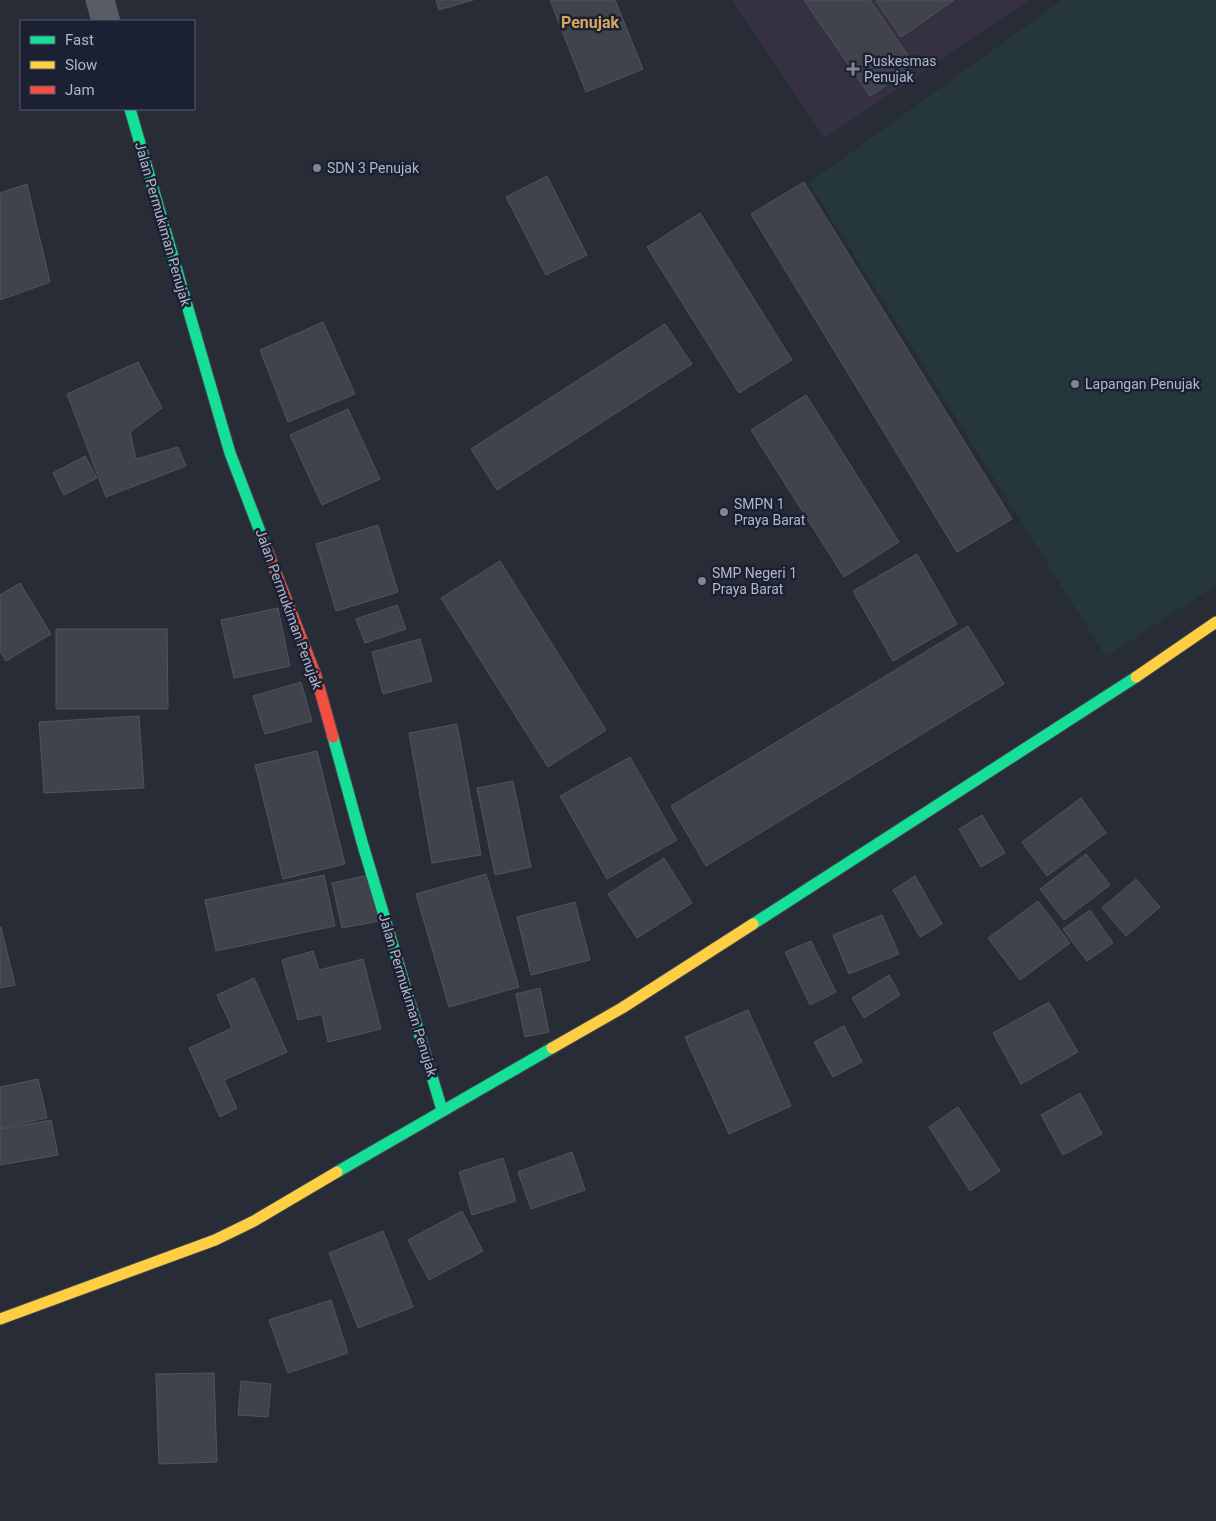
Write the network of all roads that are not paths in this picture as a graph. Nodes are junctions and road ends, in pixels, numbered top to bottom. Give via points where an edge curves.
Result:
1 (100, 0) edge
2 (106, 20) edge
3 (130, 110) edge
4 (1216, 622) edge
5 (442, 1110) junction
6 (0, 1319) edge

1 - 2 street
3 - 5 street, Jalan Permukiman Penujak via 230,453 316,676
4 - 5 street via 1131,682 622,1008
5 - 6 street via 254,1221 215,1240

